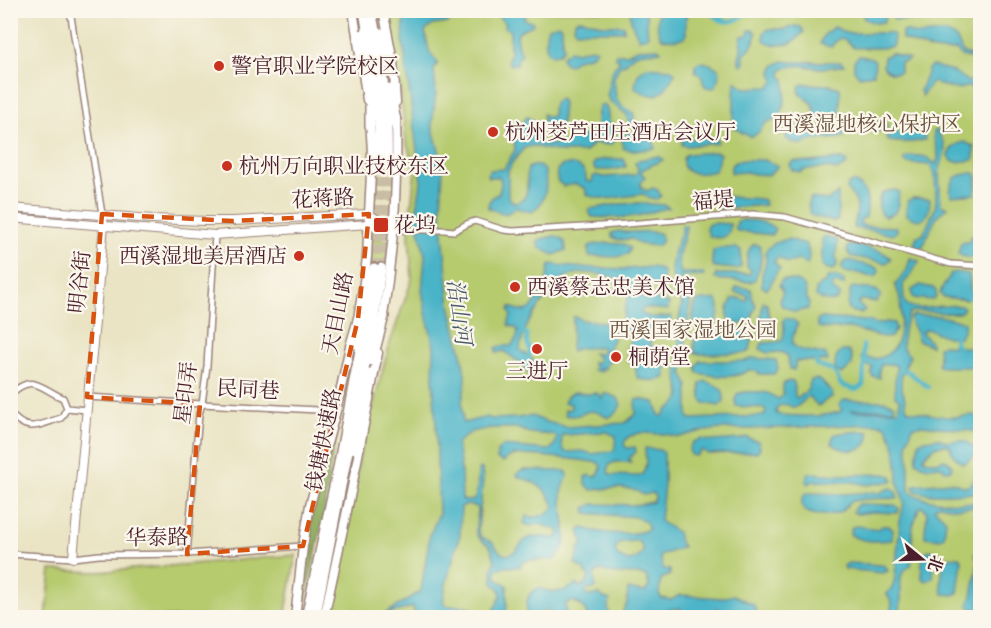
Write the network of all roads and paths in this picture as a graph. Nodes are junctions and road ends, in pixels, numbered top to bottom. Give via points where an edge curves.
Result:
1 (70, 10) edge
2 (353, 10) edge
3 (363, 10) edge
4 (373, 10) edge
5 (383, 10) edge
6 (396, 122) junction
7 (370, 126) junction
8 (10, 208) edge
9 (102, 214) junction
10 (10, 218) edge
11 (368, 219) junction
12 (104, 225) junction
13 (393, 230) junction
14 (215, 235) junction
15 (981, 266) edge
16 (384, 316) junction
17 (358, 319) junction
18 (10, 395) edge
19 (87, 397) junction
20 (202, 404) junction
21 (67, 408) junction
22 (86, 410) junction
23 (336, 411) junction
24 (10, 413) edge
25 (332, 494) junction
26 (336, 518) junction
27 (303, 546) junction
28 (10, 554) edge
29 (187, 554) junction
30 (73, 558) junction
31 (295, 618) edge
32 (306, 618) edge
33 (315, 618) edge
34 (324, 618) edge

1 - 9 street, 明谷街
2 - 7 main road, 天目山路
3 - 4 highway via 373,57 383,166 387,111
3 - 7 highway
4 - 6 highway via 385,46
5 - 6 main road, 天目山路 via 393,61
6 - 13 main road, 天目山路
7 - 11 main road, 天目山路
8 - 9 street, 花蒋路
9 - 11 street, 花蒋路 via 214,221
9 - 12 street, 明谷街
10 - 12 street, 花蒋路
11 - 13 street, 花蒋路
11 - 14 street, 花蒋路
11 - 17 main road, 天目山路
12 - 14 street, 花蒋路
12 - 19 street, 明谷街
13 - 15 street, 福堤 via 454,231 475,221 513,231 753,214 785,217 951,264
13 - 16 main road, 天目山路
14 - 20 street, 星印弄
16 - 26 highway
16 - 34 main road, 天目山路
17 - 23 main road, 天目山路
17 - 25 highway
18 - 21 street via 22,385 36,383 63,398
19 - 20 street, 民同巷
19 - 22 street, 明谷街
20 - 23 street, 民同巷
20 - 29 street, 星印弄
21 - 22 street
21 - 24 street via 62,418 40,426 18,422
22 - 30 street, 明谷街
23 - 27 main road, 天目山路
25 - 26 highway, 钱塘快速路 via 378,268 374,319
25 - 32 highway, 钱塘快速路
26 - 33 highway, 钱塘快速路
27 - 29 street, 华泰路
27 - 31 main road, 天目山路
28 - 30 street, 华泰路
29 - 30 street, 华泰路

